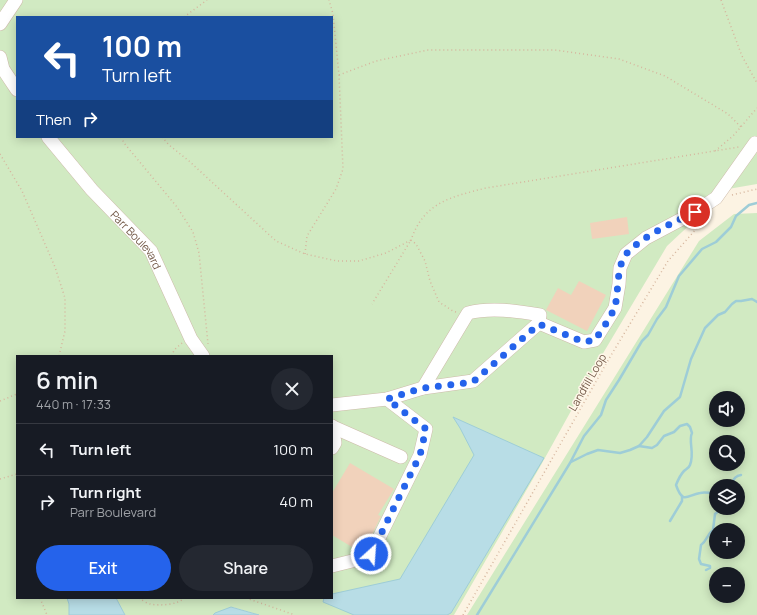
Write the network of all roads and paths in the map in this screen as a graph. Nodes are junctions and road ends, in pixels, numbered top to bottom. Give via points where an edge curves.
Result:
1 (16, 0) edge
2 (207, 0) edge
3 (329, 0) edge
4 (721, 0) edge
5 (185, 16) edge
6 (0, 24) edge
7 (0, 57) edge
8 (339, 75) junction
9 (757, 83) edge
10 (16, 88) edge
11 (757, 108) edge
12 (741, 127) junction
13 (49, 138) edge
14 (122, 138) edge
15 (163, 138) edge
16 (756, 144) edge
17 (713, 152) junction
18 (0, 154) edge
19 (757, 189) edge
20 (728, 197) dead end
21 (706, 218) dead end
22 (411, 240) junction
23 (305, 254) junction
24 (372, 304) dead end
25 (468, 314) junction
26 (539, 324) junction
27 (191, 339) junction
28 (205, 353) edge
29 (59, 355) edge
30 (172, 355) edge
31 (423, 388) junction
32 (16, 394) edge
33 (387, 399) junction
34 (0, 401) edge
35 (333, 405) edge
36 (333, 427) edge
37 (333, 446) edge
38 (401, 457) dead end
39 (16, 474) edge
40 (0, 479) edge
41 (333, 566) edge
42 (40, 599) edge
43 (140, 599) edge
44 (183, 599) edge
45 (249, 599) edge
46 (47, 615) edge
47 (295, 615) edge
48 (463, 615) edge

1 - 6 lane
2 - 5 path
3 - 8 path via 333,14
4 - 9 path via 742,56
7 - 10 lane via 3,69
8 - 12 path via 376,61 428,50 555,50 619,59 665,76 728,114
8 - 23 path via 343,169 336,189 307,236
11 - 12 path
12 - 17 path
13 - 27 lane, Parr Boulevard via 92,190 151,251
14 - 28 path via 193,232 199,253 208,344
15 - 23 path via 276,241
16 - 17 path
16 - 26 lane via 716,198 646,238 626,254 620,268 615,308 595,340 584,342
17 - 22 path via 465,193 447,199 422,217 415,227
18 - 29 path via 22,191 55,267 65,298 66,331
19 - 20 path
21 - 48 path, Landfill Loop via 668,261 610,357
22 - 23 path via 386,253 358,261 337,261
22 - 24 path
22 - 25 path via 425,261 439,302 453,312
25 - 26 lane via 478,310 514,310 540,315
25 - 31 lane
26 - 31 lane via 473,382
27 - 28 lane, Parr Boulevard
27 - 30 path via 182,343
31 - 33 lane
32 - 34 path
33 - 35 lane
33 - 41 lane via 426,429 420,455 371,554
36 - 37 lane
36 - 38 lane
39 - 40 path
42 - 46 path
43 - 44 path via 151,604 164,605
45 - 47 path

